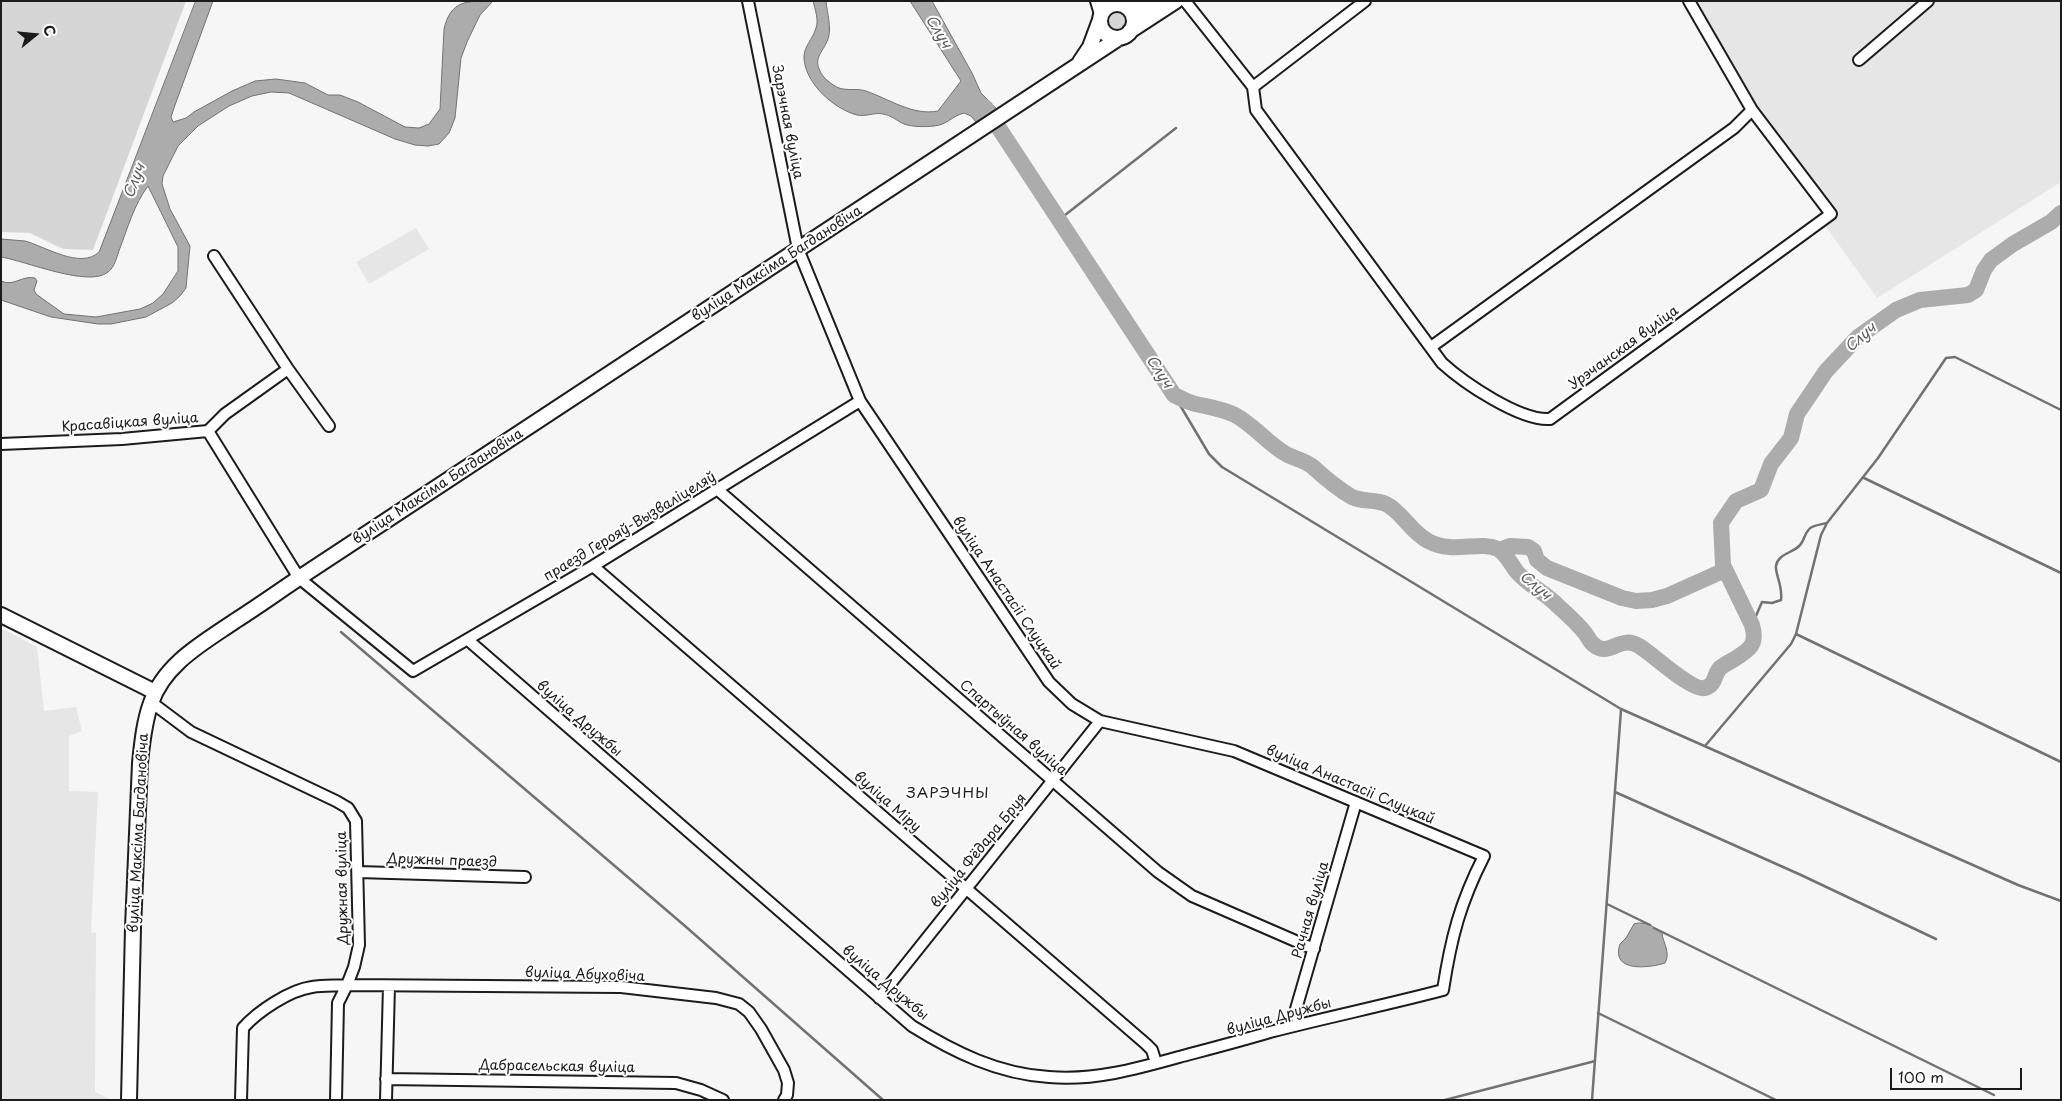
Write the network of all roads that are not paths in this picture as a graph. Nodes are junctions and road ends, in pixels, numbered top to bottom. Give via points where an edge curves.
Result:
1 (748, 1) edge
2 (1365, 1) edge
3 (1690, 1) edge
4 (1928, 1) edge
5 (1178, 2) edge
6 (1119, 4) edge
7 (1099, 12) edge
8 (1125, 35) junction
9 (1859, 60) dead end
10 (1075, 69) junction
11 (1254, 87) junction
12 (1752, 110) junction
13 (798, 249) junction
14 (214, 256) dead end
15 (1431, 347) junction
16 (288, 369) junction
17 (860, 401) junction
18 (328, 426) dead end
19 (208, 431) junction
20 (1, 444) edge
21 (718, 490) junction
22 (594, 566) junction
23 (299, 578) junction
24 (1, 615) edge
25 (468, 640) junction
26 (413, 671) joint
27 (153, 697) junction
28 (1100, 721) junction
29 (1053, 780) junction
30 (1356, 802) junction
31 (358, 872) junction
32 (525, 877) dead end
33 (966, 888) junction
34 (1314, 949) junction
35 (347, 986) junction
36 (390, 986) junction
37 (1443, 990) joint
38 (879, 998) junction
39 (1298, 1025) junction
40 (1156, 1064) junction
41 (386, 1079) junction
42 (129, 1100) edge
43 (241, 1100) edge
44 (336, 1100) edge
45 (386, 1100) edge
46 (723, 1100) edge
47 (784, 1100) edge

1 - 13 street, Зарэчная вуліца
2 - 11 street
3 - 12 street
4 - 9 street
5 - 6 main road via 1158,8
5 - 8 main road, вуліца Максіма Багдановіча
5 - 11 street
6 - 7 main road
6 - 8 main road via 1134,19
7 - 8 main road via 1105,34 1112,38
7 - 10 main road, вуліца Максіма Багдановіча via 1090,47
8 - 10 main road, вуліца Максіма Багдановіча
10 - 13 main road, вуліца Максіма Багдановіча
11 - 15 street, Урэчанская вуліца via 1256,110
12 - 15 street via 1734,128
12 - 15 street, Урэчанская вуліца via 1831,214 1550,419 1522,414 1457,377
13 - 17 street, Зарэчная вуліца
13 - 23 main road, вуліца Максіма Багдановіча
14 - 16 street
16 - 18 street
16 - 19 street via 225,414
17 - 21 street, праезд Герояў-Вызваліцеляў
17 - 28 street, вуліца Анастасіі Слуцкай via 1049,682 1072,704
19 - 20 street, Красавіцкая вуліца via 122,439
19 - 23 street, Красавіцкая вуліца
21 - 22 street, праезд Герояў-Вызваліцеляў
21 - 29 street, Спартыўная вуліца
22 - 25 street, праезд Герояў-Вызваліцеляў
22 - 33 street, вуліца Міру
23 - 26 street, Красавіцкая вуліца
23 - 27 main road, вуліца Максіма Багдановіча via 184,657
24 - 27 main road
25 - 26 street, праезд Герояў-Вызваліцеляў
25 - 38 street, вуліца Дружбы
27 - 31 street, Дружная вуліца via 191,732 348,808 356,821
27 - 42 main road, вуліца Максіма Багдановіча via 140,764
28 - 29 street, вуліца Фёдара Бруя
28 - 30 street, вуліца Анастасіі Слуцкай via 1234,751
29 - 33 street, вуліца Фёдара Бруя
29 - 34 street, Спартыўная вуліца via 1158,872 1192,896
30 - 34 street, Рачная вуліца
30 - 37 street, вуліца Анастасіі Слуцкай via 1484,856 1456,921
31 - 32 street, Дружны праезд
31 - 35 street, Дружная вуліца via 359,945
33 - 38 street, вуліца Фёдара Бруя
33 - 40 street, вуліца Міру via 1152,1050
34 - 39 street, Рачная вуліца via 1296,1009
35 - 36 street, вуліца Абуховіча
35 - 43 street, вуліца Абуховіча via 312,987 292,993 252,1018 243,1028
35 - 44 street, Дружная вуліца via 338,1003
36 - 41 street
36 - 47 street, вуліца Абуховіча via 621,987 716,998 739,1004 761,1029 784,1070 788,1083
37 - 39 street, вуліца Дружбы
38 - 40 street, вуліца Дружбы via 912,1026 943,1045 1014,1072 1049,1078 1085,1078
39 - 40 street, вуліца Дружбы
41 - 45 street
41 - 46 street, Дабрасельская вуліца via 676,1083

